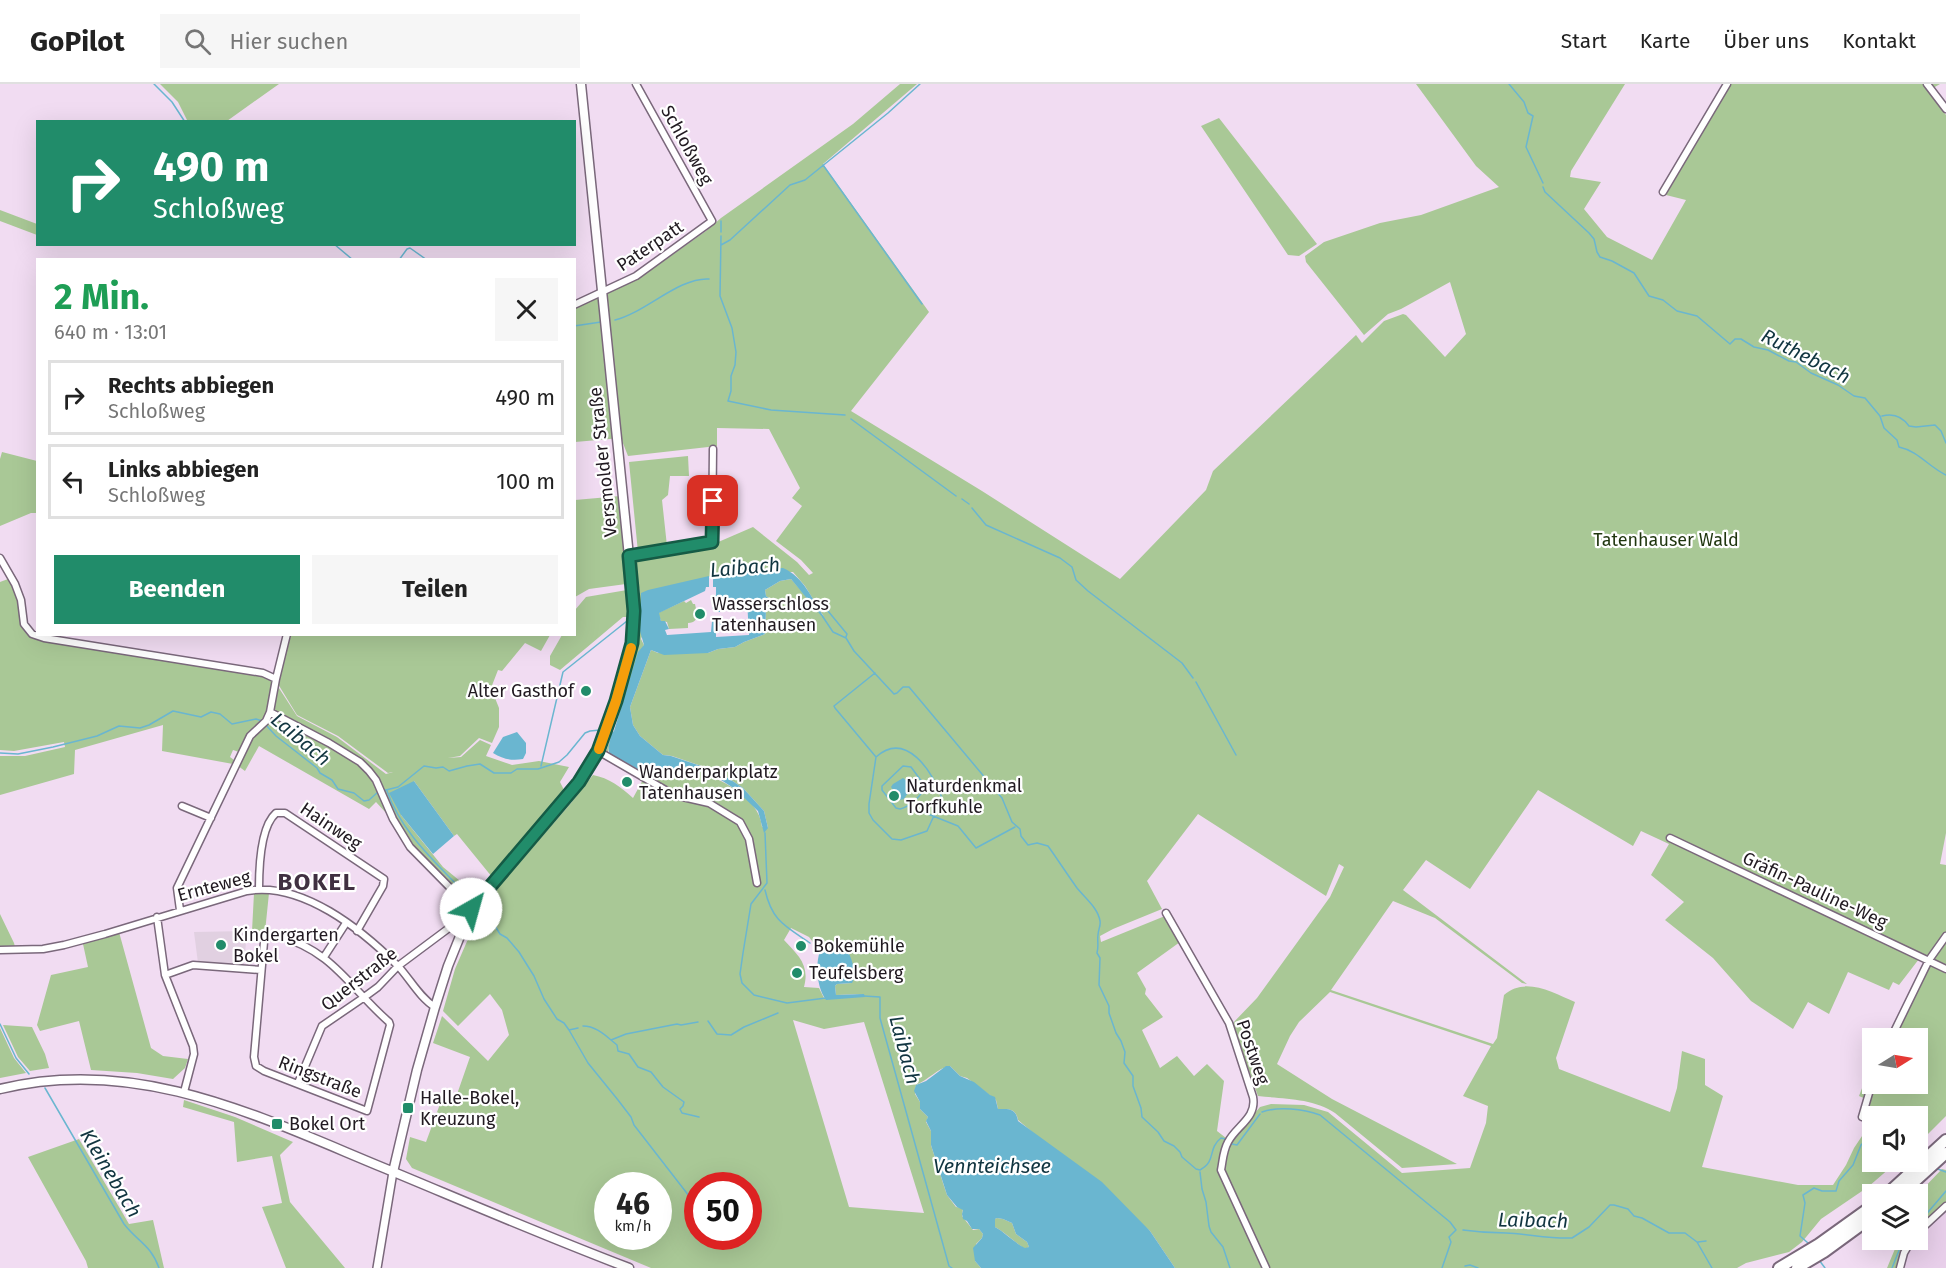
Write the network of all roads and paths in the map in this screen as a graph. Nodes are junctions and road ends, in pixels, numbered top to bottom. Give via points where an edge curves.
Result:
1 (581, 84) edge
2 (636, 84) edge
3 (1727, 84) edge
4 (1927, 84) edge
5 (1946, 109) edge
6 (1664, 192) dead end
7 (712, 221) joint
8 (603, 293) junction
9 (576, 304) edge
10 (712, 449) dead end
11 (629, 556) junction
12 (0, 558) edge
13 (36, 635) edge
14 (38, 636) edge
15 (287, 636) edge
16 (276, 679) junction
17 (270, 712) junction
18 (598, 751) junction
19 (182, 806) dead end
20 (211, 818) junction
21 (1670, 838) dead end
22 (757, 883) dead end
23 (259, 889) junction
24 (471, 909) junction
25 (180, 910) junction
26 (1166, 913) dead end
27 (157, 917) junction
28 (346, 923) junction
29 (465, 923) junction
30 (357, 931) junction
31 (1946, 936) edge
32 (0, 950) edge
33 (324, 957) junction
34 (1929, 960) junction
35 (398, 966) junction
36 (1946, 969) edge
37 (261, 970) junction
38 (165, 975) junction
39 (363, 998) junction
40 (435, 1007) junction
41 (1896, 1028) edge
42 (298, 1083) junction
43 (0, 1089) edge
44 (184, 1092) junction
45 (1946, 1140) edge
46 (1946, 1153) edge
47 (1928, 1164) joint
48 (393, 1172) junction
49 (1917, 1172) edge
50 (1921, 1172) edge
51 (1901, 1184) edge
52 (1910, 1184) edge
53 (1946, 1206) edge
54 (1862, 1214) edge
55 (1862, 1223) edge
56 (1928, 1223) edge
57 (1822, 1248) junction
58 (1906, 1250) edge
59 (1805, 1258) junction
60 (377, 1268) edge
61 (629, 1268) edge
62 (1266, 1268) edge
63 (1779, 1268) edge
64 (1797, 1268) edge
65 (1900, 1268) edge

1 - 8 main road, Versmolder Straße
2 - 7 street, Schloßweg
3 - 6 street
4 - 5 street
7 - 8 street, Paterpatt via 636,276
8 - 9 street, Paterpatt
8 - 11 main road, Versmolder Straße
10 - 11 street via 712,542
11 - 18 main road, Versmolder Straße via 634,611 632,643
12 - 13 street via 21,600 24,624
14 - 16 street via 263,673
15 - 16 street
16 - 17 street
17 - 20 street via 265,723 250,736
17 - 24 street via 360,762 369,771 410,847
18 - 22 street via 674,795 709,803 740,822 749,839
18 - 24 main road, Versmolder Straße via 579,782
19 - 20 street
20 - 25 street via 177,888
21 - 34 street, Gräfin-Pauline-Weg
23 - 25 street, Ernteweg
23 - 28 street, Ernteweg via 290,893 321,906
23 - 30 street, Hainweg via 270,819 276,813 285,813 384,879
24 - 29 main road, Versmolder Straße
25 - 27 street, Ernteweg
26 - 62 street, Postweg via 1229,1023 1254,1097 1251,1113 1229,1139 1221,1170
27 - 32 street, Ernteweg via 43,949
27 - 38 street
28 - 30 street, Ernteweg
28 - 33 street
29 - 35 street, Querstraße via 456,923
29 - 40 main road, Versmolder Straße
30 - 35 street, Ernteweg
31 - 34 street
33 - 37 street, Ringstraße via 294,940 266,937
33 - 39 street, Ringstraße
34 - 36 street, Gräfin-Pauline-Weg
34 - 41 street
35 - 39 street, Querstraße
35 - 40 street, Ernteweg
37 - 38 street via 193,965
37 - 42 street, Ringstraße via 255,1062 259,1069
38 - 44 street via 193,1046
39 - 42 street, Querstraße via 322,1026
39 - 42 street, Ringstraße via 390,1024 367,1111
40 - 48 main road, Versmolder Straße
43 - 44 main road via 85,1079 135,1082
44 - 48 main road via 282,1126
45 - 47 highway
46 - 47 highway
48 - 60 street
48 - 61 main road
49 - 51 highway
50 - 52 highway
53 - 56 street
54 - 57 highway
55 - 57 highway
57 - 59 highway
58 - 65 street
59 - 63 highway
59 - 64 highway

